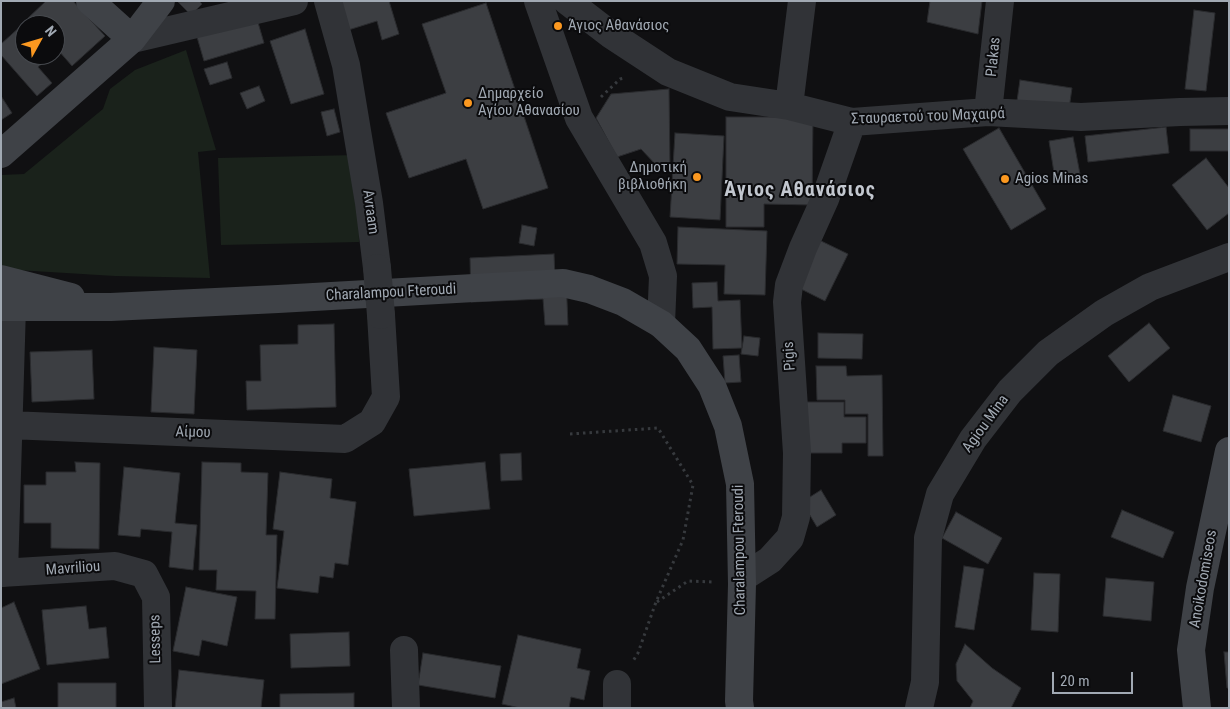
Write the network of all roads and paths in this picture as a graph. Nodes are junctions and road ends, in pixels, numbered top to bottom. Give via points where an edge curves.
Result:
1 (90, 1) edge
2 (162, 1) edge
3 (294, 1) edge
4 (328, 1) edge
5 (538, 1) edge
6 (567, 1) edge
7 (802, 1) edge
8 (1000, 1) edge
9 (132, 39) junction
10 (627, 78) dead end
11 (789, 106) junction
12 (1229, 111) edge
13 (988, 112) junction
14 (579, 118) junction
15 (852, 122) junction
16 (1, 154) edge
17 (1229, 257) edge
18 (1, 279) edge
19 (111, 306) junction
20 (7, 307) edge
21 (661, 324) junction
22 (372, 422) joint
23 (9, 425) junction
24 (570, 434) dead end
25 (1229, 451) edge
26 (3, 573) edge
27 (144, 574) joint
28 (742, 578) junction
29 (688, 581) dead end
30 (656, 602) junction
31 (404, 650) dead end
32 (638, 654) dead end
33 (158, 708) edge
34 (406, 708) edge
35 (740, 708) edge
36 (919, 708) edge
37 (1197, 708) edge

1 - 9 street
2 - 9 street
3 - 9 street
4 - 22 street, Avraam, bridge via 346,65 377,268 386,397
5 - 14 street
6 - 11 street, Σταυραετού του Μαχαιρά via 668,72 730,97
7 - 11 street
8 - 13 street, Plakas
9 - 16 street
10 - 14 path via 620,79
11 - 15 street, Σταυραετού του Μαχαιρά
12 - 13 street, Σταυραετού του Μαχαιρά via 1081,117
13 - 15 street, Σταυραετού του Μαχαιρά
14 - 21 street via 653,243 663,276
15 - 28 street, Pigis via 825,199 789,285 787,302 797,453 796,517 790,538 770,560
17 - 36 street, Agiou Mina via 1150,286 1104,313 1048,353 1010,391 973,439 940,494 928,538 925,682
18 - 19 street, Charalampou Fteroudi
19 - 20 street, Charalampou Fteroudi
19 - 21 street, Charalampou Fteroudi via 562,283 623,302
20 - 23 street
21 - 28 street, Charalampou Fteroudi via 688,349 712,386 728,426 740,484
22 - 23 street, Αίμου via 345,439
23 - 26 street
24 - 30 path via 658,428 692,485 683,540
25 - 37 street, Anoikodomiseos via 1200,588 1192,650
26 - 27 street, Mavriliou via 115,566
27 - 33 street, Lesseps via 156,598
28 - 35 street, Charalampou Fteroudi
29 - 30 path
30 - 32 path
31 - 34 street

